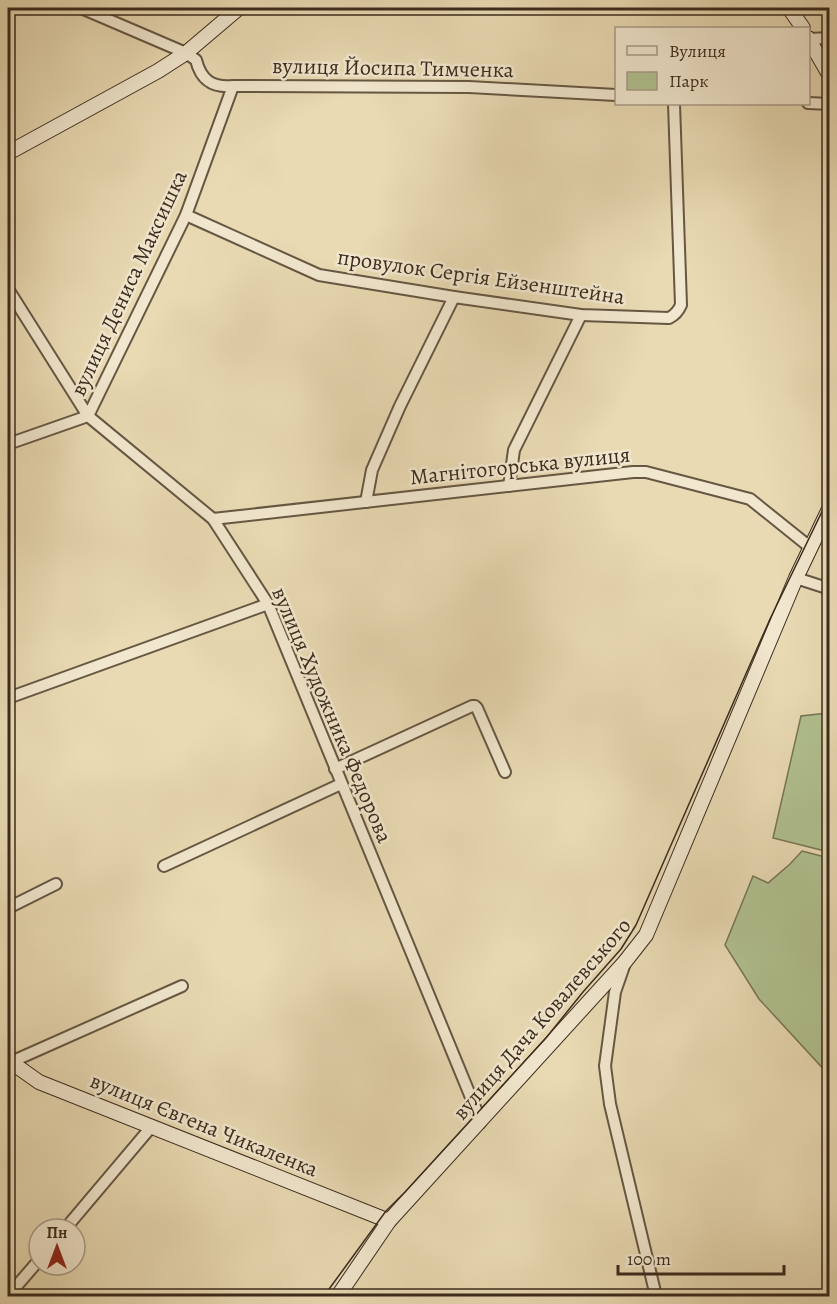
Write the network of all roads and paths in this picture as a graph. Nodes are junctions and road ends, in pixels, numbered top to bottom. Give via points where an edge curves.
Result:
1 (81, 8) edge
2 (239, 8) edge
3 (789, 8) edge
4 (802, 27) edge
5 (830, 38) edge
6 (810, 39) edge
7 (810, 41) edge
8 (186, 53) junction
9 (830, 76) edge
10 (233, 86) junction
11 (615, 95) edge
12 (810, 103) edge
13 (830, 104) edge
14 (674, 105) edge
15 (8, 153) edge
16 (186, 215) junction
17 (8, 289) edge
18 (454, 297) junction
19 (581, 315) junction
20 (88, 417) junction
21 (8, 444) edge
22 (509, 486) junction
23 (366, 502) junction
24 (830, 507) edge
25 (213, 519) junction
26 (811, 548) junction
27 (796, 578) junction
28 (830, 589) edge
29 (268, 604) junction
30 (8, 698) edge
31 (335, 769) junction
32 (505, 772) dead end
33 (341, 784) junction
34 (164, 866) dead end
35 (56, 884) dead end
36 (8, 908) edge
37 (624, 963) junction
38 (182, 986) dead end
39 (9, 1061) edge
40 (480, 1123) junction
41 (152, 1126) junction
42 (75, 1217) edge
43 (389, 1221) junction
44 (27, 1274) edge
45 (8, 1296) edge
46 (338, 1296) edge
47 (656, 1296) edge

1 - 8 street
2 - 8 street
3 - 4 street
5 - 6 street
7 - 9 street
8 - 10 street, вулиця Йосипа Тимченка via 196,60 208,81
8 - 15 street
10 - 11 street, вулиця Йосипа Тимченка via 469,87
10 - 16 street, вулиця Дениса Максишка
12 - 13 street
14 - 19 street, провулок Сергія Ейзенштейна via 679,311 669,318
16 - 18 street, провулок Сергія Ейзенштейна via 319,275
16 - 20 street, вулиця Дениса Максишка
17 - 20 street, вулиця Художника Федорова
18 - 19 street, провулок Сергія Ейзенштейна
18 - 23 street via 372,470
19 - 22 street via 514,450
20 - 21 street, вулиця Дениса Максишка
20 - 25 street, вулиця Художника Федорова
22 - 23 street, Магнітогорська вулиця
22 - 26 street, Магнітогорська вулиця via 646,472 750,499
23 - 25 street, Магнітогорська вулиця
24 - 26 street, вулиця Дача Ковалевського
25 - 29 street, вулиця Художника Федорова
26 - 27 street, вулиця Дача Ковалевського
27 - 28 street
27 - 37 street, вулиця Дача Ковалевського via 646,935
29 - 30 street
29 - 31 street, вулиця Художника Федорова
31 - 32 street via 475,706
31 - 33 street, вулиця Художника Федорова
33 - 34 street
33 - 40 street, вулиця Художника Федорова
35 - 36 street
37 - 40 street, вулиця Дача Ковалевського
37 - 47 street via 615,992 605,1066 610,1104
38 - 39 street
39 - 41 street, вулиця Євгена Чикаленка via 39,1082
40 - 43 street, вулиця Дача Ковалевського
41 - 42 street
41 - 43 street, вулиця Євгена Чикаленка
43 - 46 street, вулиця Дача Ковалевського
44 - 45 street

